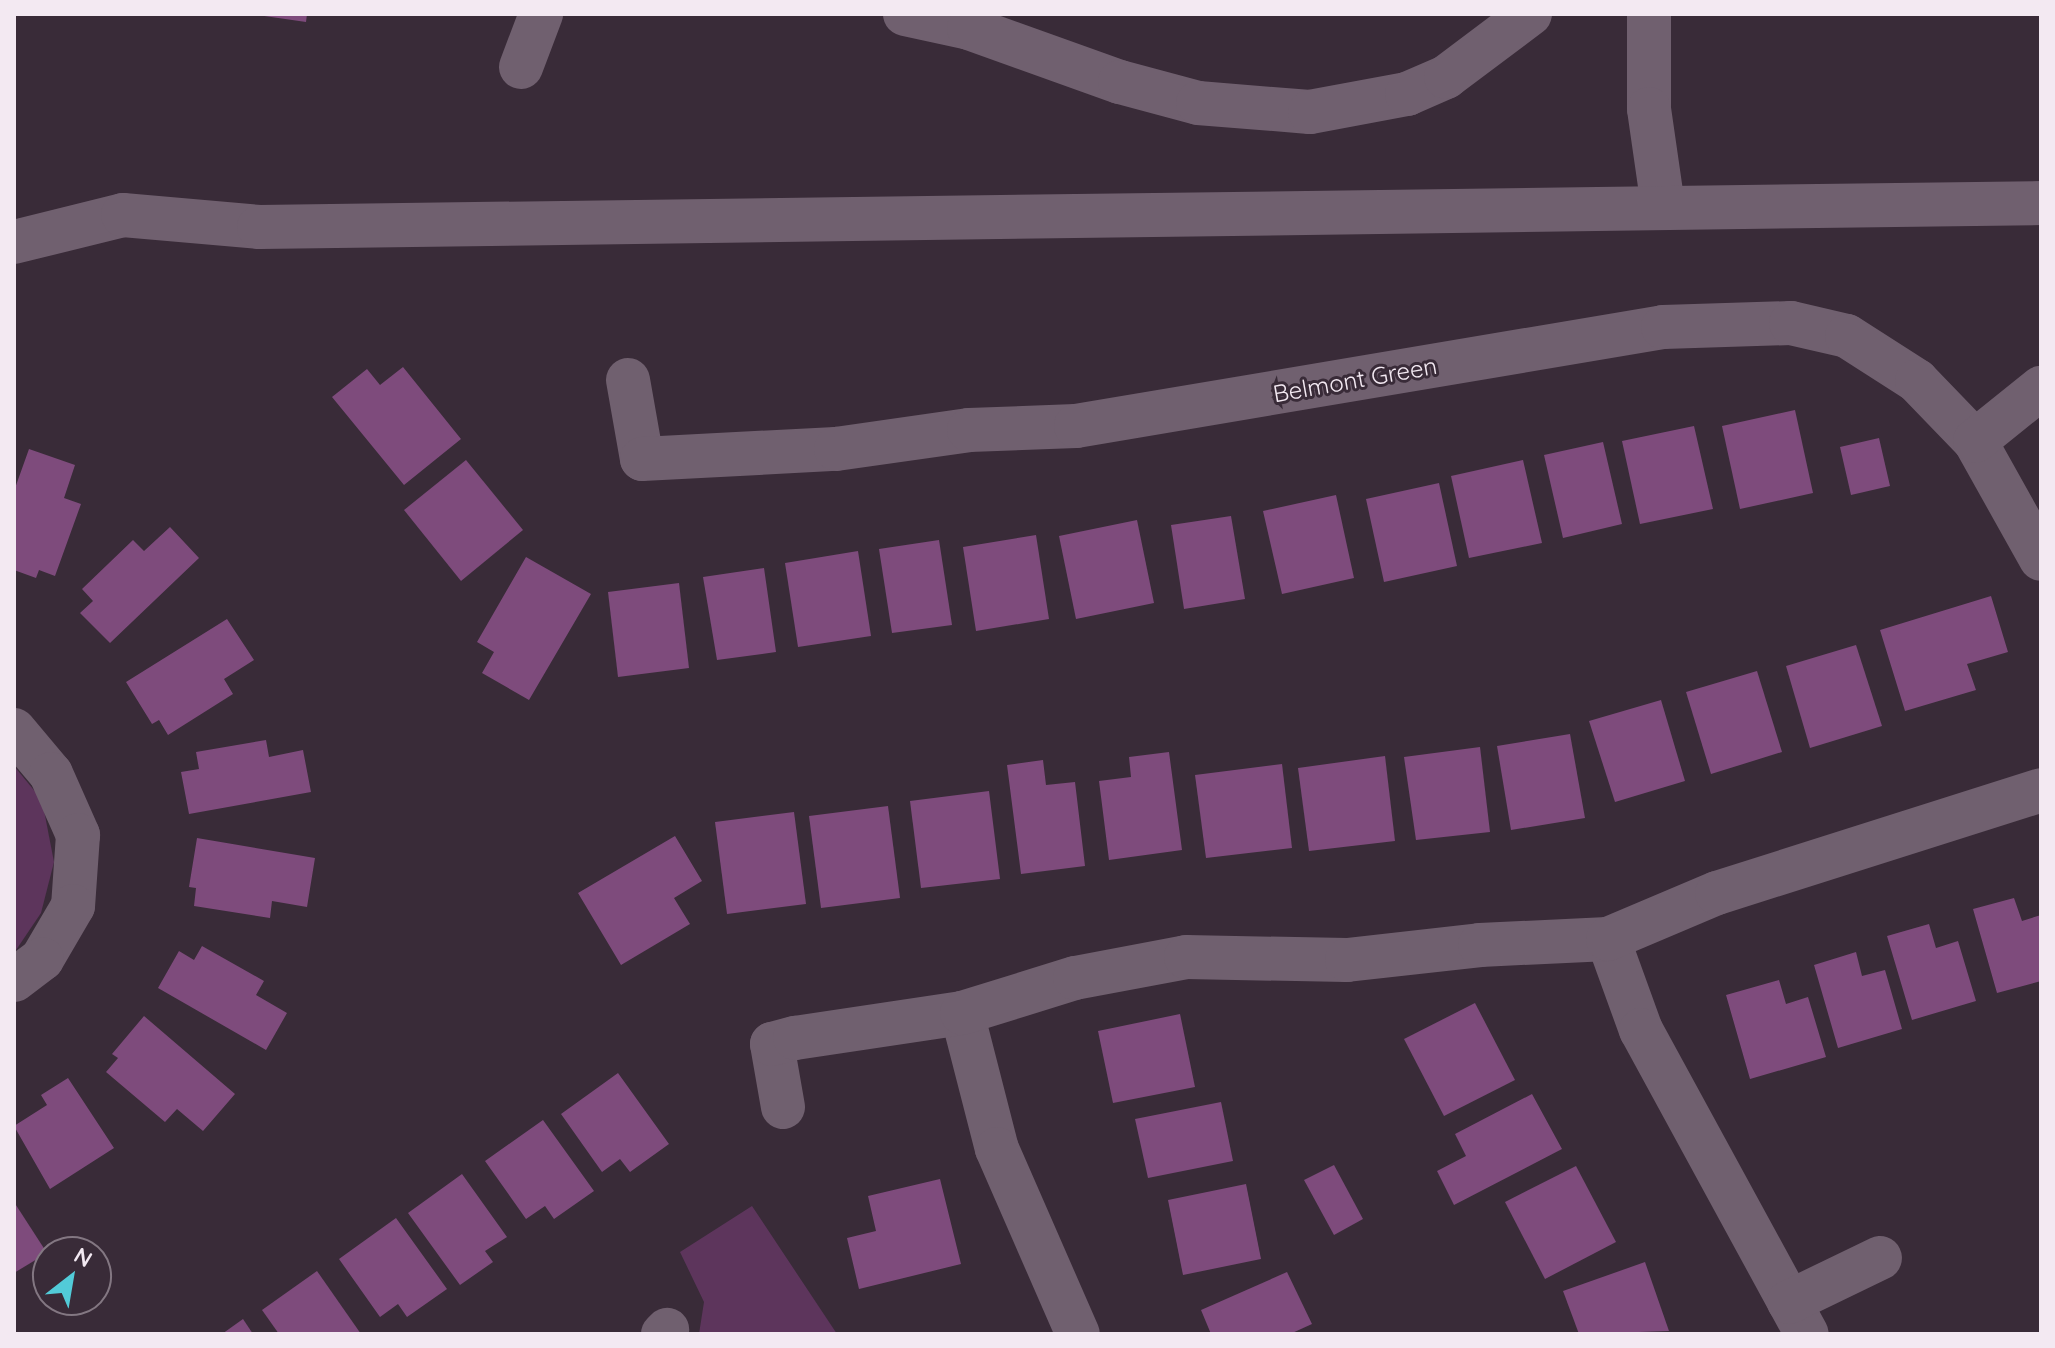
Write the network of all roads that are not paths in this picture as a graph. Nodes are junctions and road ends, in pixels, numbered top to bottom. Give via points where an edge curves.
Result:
1 (541, 14) edge
2 (905, 14) edge
3 (1530, 14) edge
4 (1649, 14) edge
5 (521, 67) dead end
6 (2041, 203) edge
7 (1663, 206) junction
8 (14, 242) edge
9 (628, 380) dead end
10 (2041, 388) edge
11 (1975, 441) junction
12 (2041, 559) edge
13 (14, 730) edge
14 (2041, 790) edge
15 (1608, 939) junction
16 (14, 980) edge
17 (962, 1013) junction
18 (783, 1107) dead end
19 (1880, 1258) dead end
20 (1798, 1318) edge
21 (1078, 1334) edge

1 - 5 street
2 - 3 street via 969,28 1120,82 1198,103 1310,112 1407,94 1446,77
4 - 7 street via 1649,109
6 - 7 street
7 - 8 street via 259,227 123,215
9 - 11 street, Belmont Green via 642,459 836,449 969,430 1076,426 1663,327 1791,323 1847,336 1917,381
10 - 11 street
11 - 12 street, Belmont Green
13 - 16 street via 51,774 78,835 73,906 42,959
14 - 15 street via 1717,893
15 - 17 street via 1480,945 1347,960 1186,957 1075,978
15 - 20 street via 1641,1030
17 - 18 street via 772,1044
17 - 21 street via 997,1149
19 - 20 street

